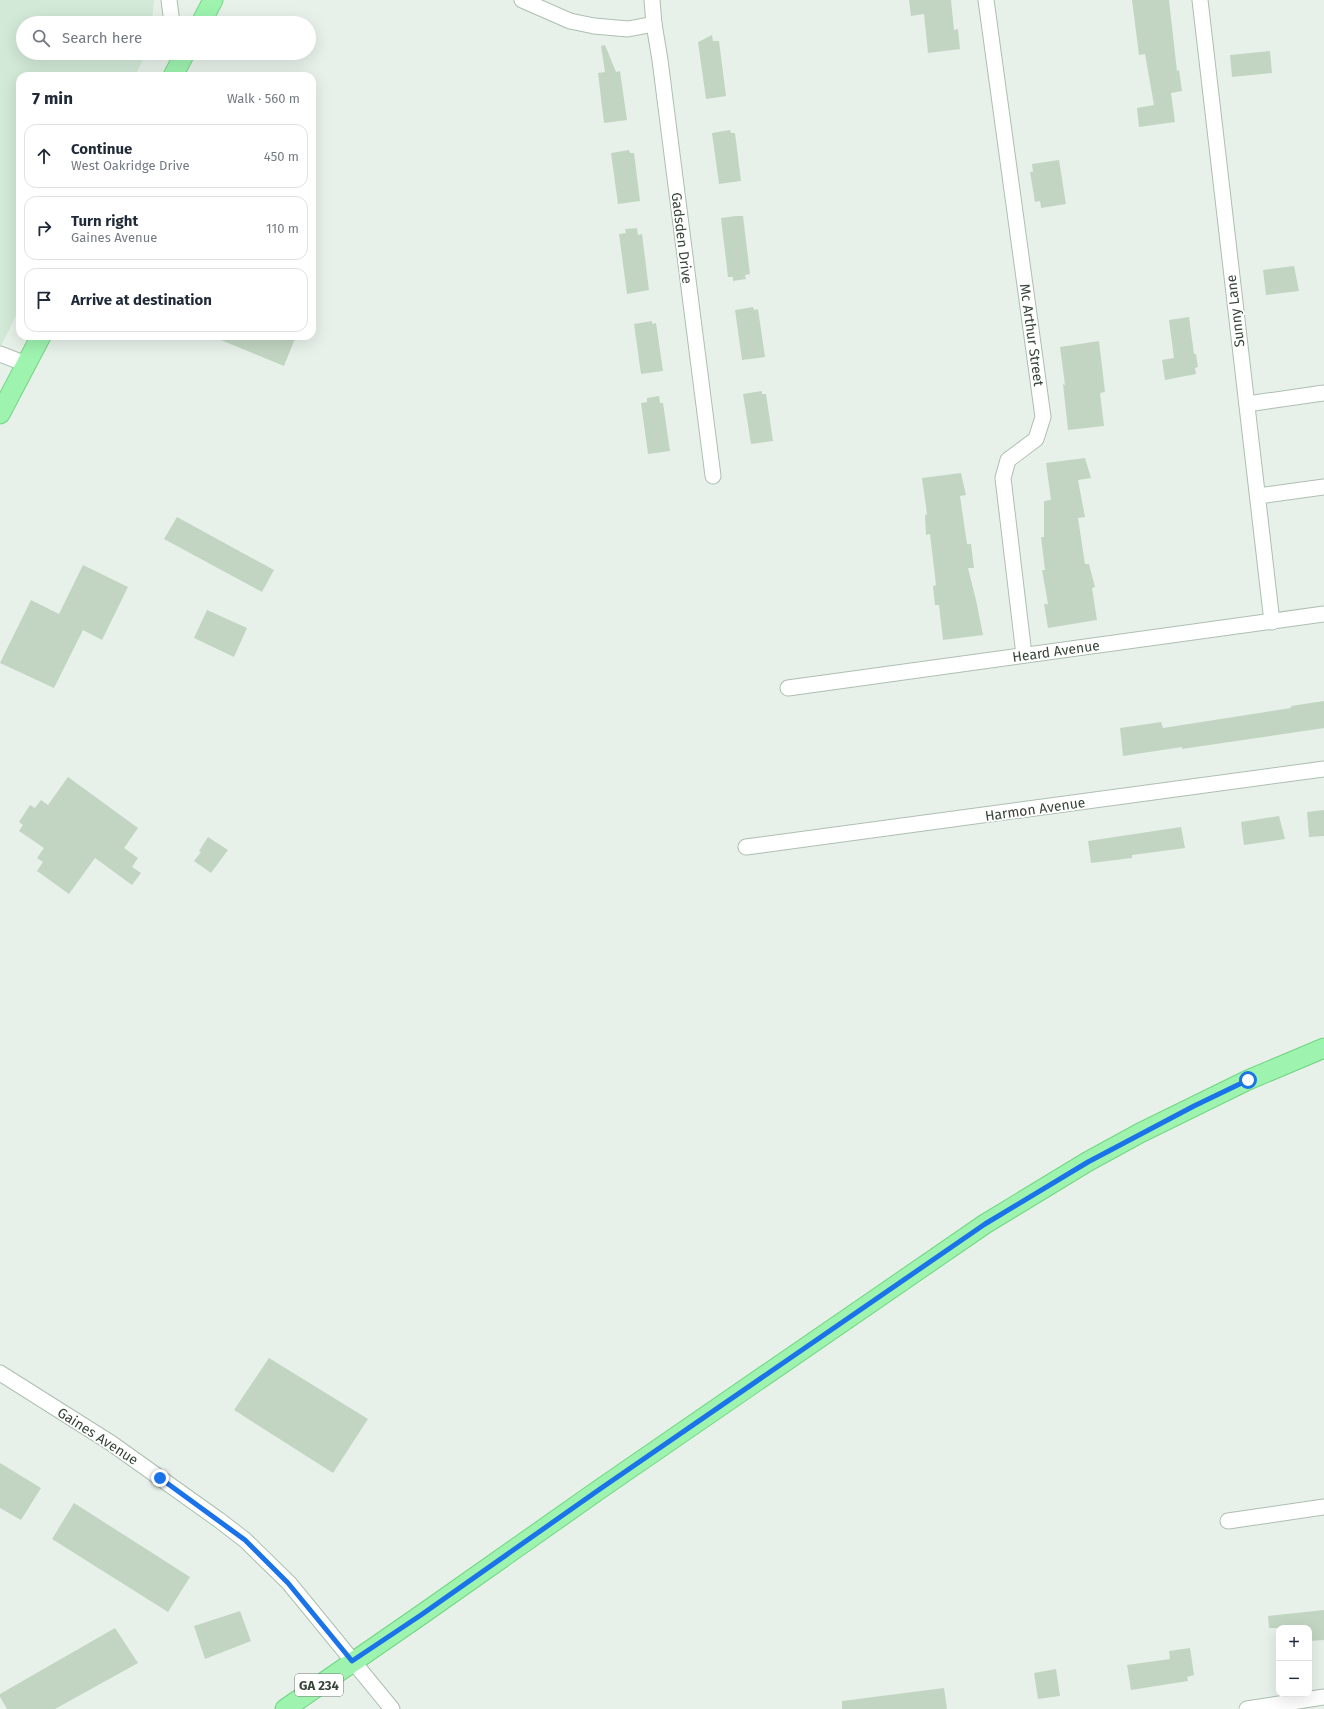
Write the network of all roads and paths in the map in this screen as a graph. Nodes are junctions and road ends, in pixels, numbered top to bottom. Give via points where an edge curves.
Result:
1 (169, 0) edge
2 (213, 0) edge
3 (522, 0) edge
4 (652, 0) edge
5 (986, 0) edge
6 (1200, 0) edge
7 (171, 16) edge
8 (205, 16) edge
9 (654, 24) junction
10 (174, 60) edge
11 (181, 60) edge
12 (173, 72) edge
13 (175, 72) edge
14 (39, 340) edge
15 (0, 354) edge
16 (26, 364) junction
17 (1324, 393) edge
18 (1247, 404) junction
19 (0, 414) edge
20 (713, 476) dead end
21 (1324, 487) edge
22 (1258, 496) junction
23 (1324, 614) edge
24 (1272, 622) junction
25 (1024, 655) junction
26 (788, 688) dead end
27 (1324, 769) edge
28 (746, 847) dead end
29 (1324, 1048) edge
30 (0, 1373) edge
31 (1324, 1507) edge
32 (1228, 1521) dead end
33 (352, 1661) junction
34 (1324, 1697) edge
35 (285, 1709) edge
36 (392, 1709) edge
37 (1246, 1709) edge

1 - 7 street
2 - 8 main road
3 - 9 street via 570,21 594,26 628,29
4 - 9 street, Gadsden Drive
5 - 25 street, Mc Arthur Street via 1043,417 1036,440 1008,460 1003,478
6 - 18 street, Sunny Lane
9 - 20 street, Gadsden Drive
10 - 12 street
11 - 13 main road
14 - 16 main road
15 - 16 street
16 - 19 main road
17 - 18 street
18 - 22 street, Sunny Lane
21 - 22 street
22 - 24 street, Sunny Lane
23 - 24 street, Heard Avenue
24 - 25 street, Heard Avenue
25 - 26 street, Heard Avenue
27 - 28 street, Harmon Avenue
29 - 33 main road, GA 234 via 1248,1080 1140,1133 985,1224
30 - 33 street, Gaines Avenue via 111,1443 245,1540 288,1583
31 - 32 street
33 - 35 main road, GA 234
33 - 36 street, Gaines Avenue
34 - 37 street

